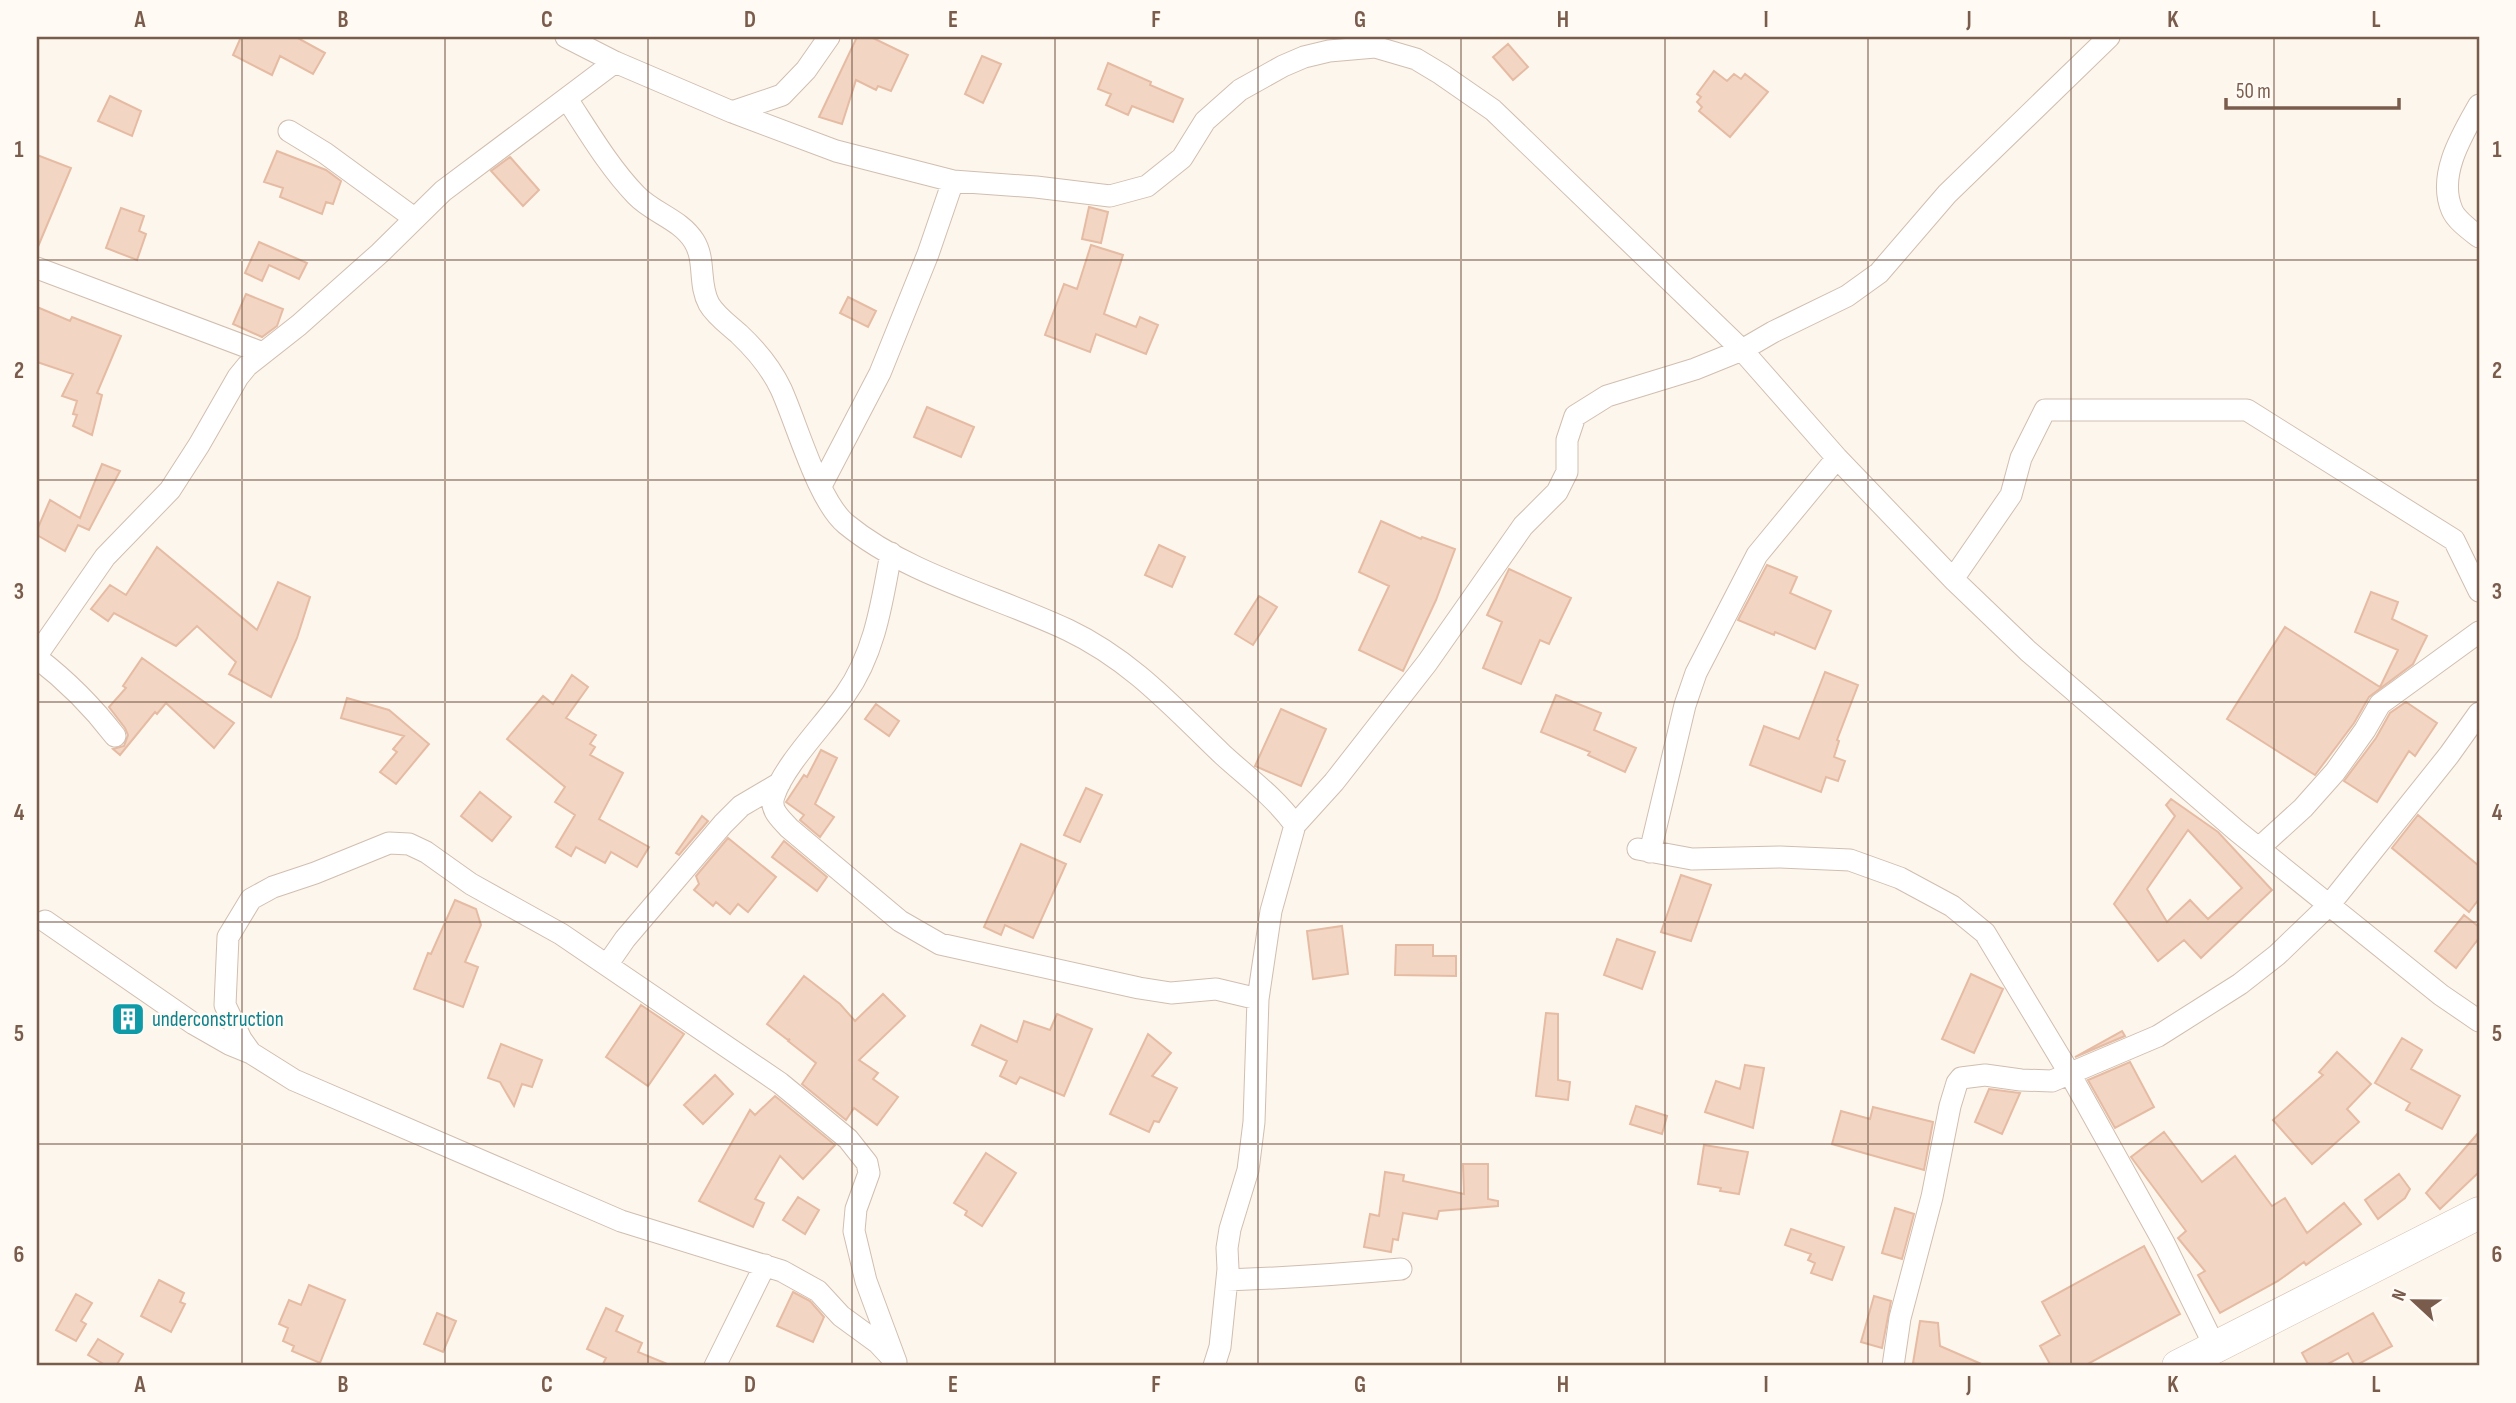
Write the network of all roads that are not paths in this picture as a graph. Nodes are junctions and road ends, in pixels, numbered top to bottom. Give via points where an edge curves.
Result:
1 (566, 37) edge
2 (829, 37) edge
3 (2109, 37) edge
4 (1368, 42) edge
5 (615, 62) junction
6 (567, 99) junction
7 (2479, 105) edge
8 (732, 112) junction
9 (289, 131) dead end
10 (953, 181) junction
11 (414, 218) junction
12 (2479, 237) edge
13 (37, 268) edge
14 (1742, 350) junction
15 (263, 353) junction
16 (1838, 458) junction
17 (821, 486) junction
18 (891, 553) junction
19 (1953, 579) junction
20 (2479, 591) edge
21 (2479, 632) edge
22 (37, 657) edge
23 (2479, 713) edge
24 (115, 736) dead end
25 (780, 783) junction
26 (1296, 825) junction
27 (2259, 848) junction
28 (2330, 904) junction
29 (45, 921) dead end
30 (607, 965) junction
31 (1258, 999) junction
32 (2479, 1021) edge
33 (251, 1053) junction
34 (2070, 1074) junction
35 (2479, 1213) edge
36 (765, 1265) junction
37 (1401, 1269) dead end
38 (1227, 1280) junction
39 (2215, 1347) junction
40 (898, 1364) edge
41 (715, 1366) edge
42 (1214, 1366) edge
43 (1893, 1366) edge
44 (2178, 1366) edge

1 - 5 street
2 - 8 street via 782,95
3 - 14 street via 1947,194 1879,273 1847,296
4 - 10 street via 1304,57 1240,89 1205,121 1182,158 1147,186 1110,196
4 - 14 street via 1416,59 1493,110
5 - 6 street
5 - 8 street
6 - 11 street via 443,191
6 - 17 street via 637,197 677,223 695,243 709,304 766,363
7 - 12 street via 2447,173 2446,188 2452,212
8 - 10 street via 836,150
9 - 11 street
10 - 17 street via 880,373
11 - 15 street via 360,272
13 - 15 street
14 - 16 street
14 - 26 street via 1607,396 1575,416 1567,440 1567,472 1557,492 1523,526 1427,663
15 - 22 street via 238,377 170,490 105,557
16 - 19 street
16 - 34 street via 1757,555 1696,673 1644,851 1692,859 1850,860 1900,878 1952,906 1986,933
17 - 18 street via 833,512
18 - 25 street via 878,623 864,662
18 - 26 street via 1072,631 1111,654 1174,705
19 - 20 street via 2011,495 2021,458 2045,410 2246,410 2454,540
19 - 27 street via 2028,651
21 - 27 street via 2380,704 2334,772
22 - 24 street via 87,702
23 - 28 street
25 - 30 street via 741,806 723,824
25 - 31 street via 773,808 789,828 900,921 940,944 1139,988 1171,993 1216,989
26 - 31 street via 1271,911
27 - 28 street
28 - 32 street
28 - 34 street via 2240,984 2158,1036
29 - 33 street via 194,1024
30 - 33 street via 426,852 389,842 251,899 228,937 225,1005
30 - 40 street via 780,1083 861,1154 869,1173 856,1209 854,1231 866,1281
31 - 38 street via 1254,1122 1248,1170 1230,1229
33 - 36 street via 294,1080 621,1221
34 - 39 street via 2164,1243
34 - 43 street via 2043,1082 1966,1076 1957,1083 1900,1318
35 - 39 street
36 - 40 street via 818,1291
36 - 41 street
37 - 38 street
38 - 42 street
39 - 44 street

